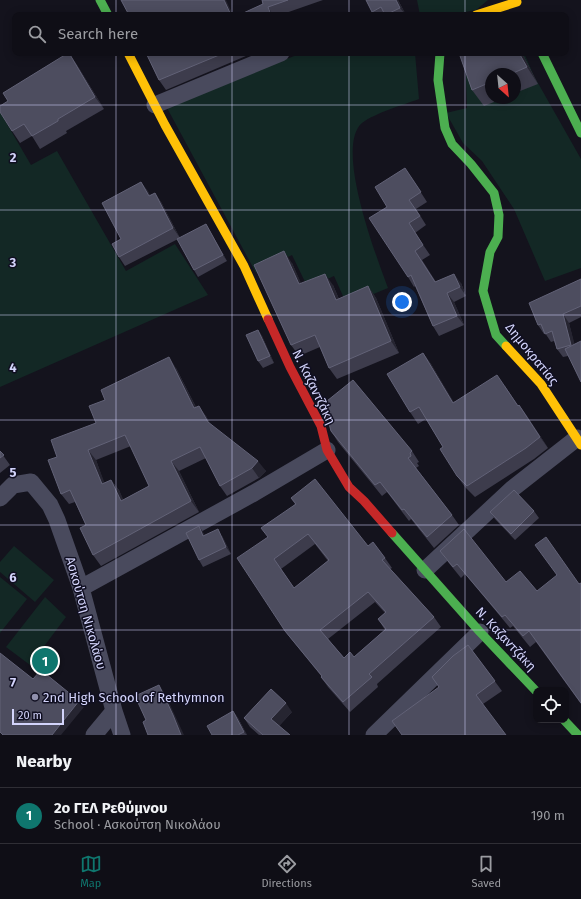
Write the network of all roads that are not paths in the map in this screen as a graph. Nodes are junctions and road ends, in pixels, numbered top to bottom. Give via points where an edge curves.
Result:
1 (100, 0) edge
2 (517, 4) edge
3 (106, 12) edge
4 (487, 12) edge
5 (130, 56) edge
6 (274, 56) edge
7 (440, 56) edge
8 (543, 56) edge
9 (155, 105) junction
10 (581, 133) edge
11 (579, 442) edge
12 (327, 450) junction
13 (0, 498) edge
14 (425, 570) junction
15 (81, 588) junction
16 (480, 632) junction
17 (533, 687) edge
18 (114, 711) junction
19 (567, 723) edge
20 (94, 735) edge
21 (122, 735) edge
22 (374, 735) edge
23 (578, 735) edge

1 - 3 street
2 - 4 street
5 - 9 street, Ν. Καζαντζάκη
6 - 9 street
7 - 11 street, Δημοκρατίας via 438,80 445,128 452,144 494,193 499,215 498,237 490,252 483,291 496,335 541,384
8 - 10 street
9 - 12 street, Ν. Καζαντζάκη via 244,266 320,426
11 - 14 street via 512,489
12 - 14 street, Ν. Καζαντζάκη via 349,487
12 - 15 street via 254,494
13 - 15 street, Ασκούτση Νικολάου via 13,485 30,482 50,505
14 - 16 street, Ν. Καζαντζάκη
15 - 18 street, Ασκούτση Νικολάου
16 - 17 street, Ν. Καζαντζάκη
16 - 22 street
18 - 20 street
18 - 21 street, Ασκούτση Νικολάου
19 - 23 street

